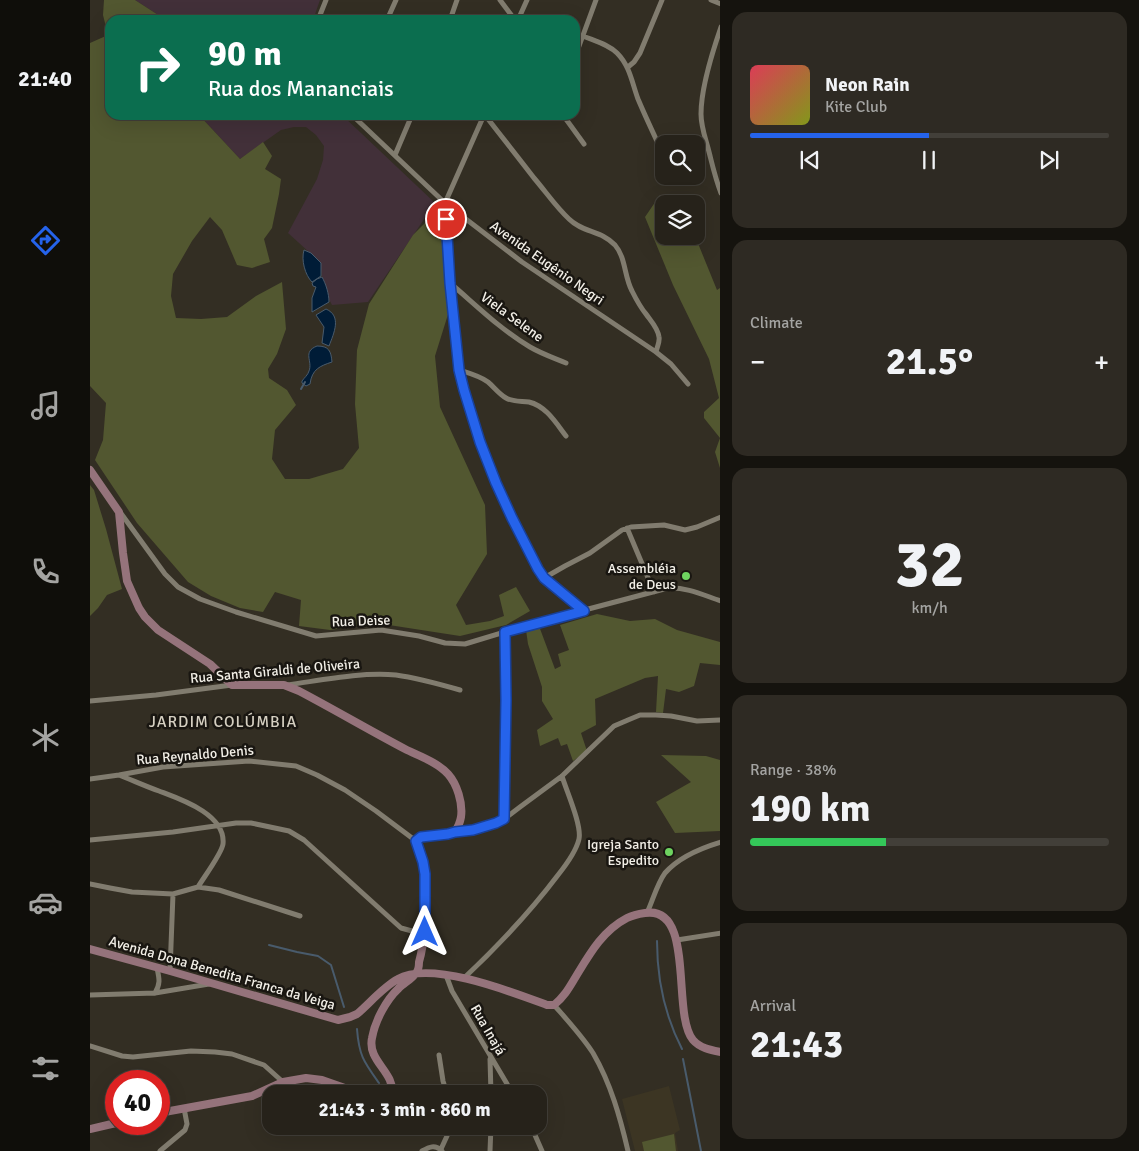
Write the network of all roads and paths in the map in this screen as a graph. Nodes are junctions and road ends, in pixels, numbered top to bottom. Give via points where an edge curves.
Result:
1 (326, 0) edge
2 (396, 0) edge
3 (457, 0) edge
4 (500, 0) edge
5 (527, 0) edge
6 (596, 0) edge
7 (662, 0) edge
8 (711, 0) edge
9 (720, 4) edge
10 (320, 15) edge
11 (389, 15) edge
12 (452, 15) edge
13 (513, 15) edge
14 (520, 15) edge
15 (720, 27) edge
16 (583, 36) junction
17 (580, 44) edge
18 (628, 66) junction
19 (357, 120) edge
20 (410, 120) edge
21 (482, 120) edge
22 (488, 120) edge
23 (567, 120) edge
24 (655, 136) edge
25 (584, 144) dead end
26 (395, 155) junction
27 (720, 193) edge
28 (445, 203) junction
29 (450, 283) junction
30 (656, 352) junction
31 (566, 363) dead end
32 (459, 370) junction
33 (688, 384) dead end
34 (566, 436) dead end
35 (90, 470) edge
36 (119, 512) junction
37 (720, 517) edge
38 (627, 528) junction
39 (544, 578) junction
40 (654, 592) junction
41 (720, 601) edge
42 (584, 611) junction
43 (505, 632) junction
44 (232, 685) junction
45 (284, 685) junction
46 (460, 690) dead end
47 (90, 701) edge
48 (720, 720) edge
49 (119, 775) junction
50 (562, 776) junction
51 (90, 779) edge
52 (504, 819) junction
53 (218, 826) junction
54 (455, 832) junction
55 (90, 840) edge
56 (416, 841) junction
57 (720, 842) edge
58 (90, 884) edge
59 (198, 887) junction
60 (173, 894) junction
61 (647, 913) junction
62 (300, 916) dead end
63 (425, 932) junction
64 (720, 933) edge
65 (677, 940) junction
66 (90, 949) edge
67 (157, 968) junction
68 (170, 971) junction
69 (416, 973) junction
70 (446, 975) junction
71 (464, 978) junction
72 (213, 983) junction
73 (155, 993) junction
74 (90, 995) edge
75 (554, 1005) junction
76 (90, 1046) edge
77 (720, 1052) edge
78 (439, 1055) dead end
79 (490, 1058) junction
80 (283, 1082) junction
81 (340, 1085) edge
82 (392, 1085) edge
83 (445, 1085) edge
84 (491, 1085) edge
85 (507, 1085) edge
86 (184, 1108) junction
87 (170, 1111) edge
88 (105, 1126) edge
89 (90, 1129) edge
90 (447, 1135) edge
91 (491, 1135) edge
92 (536, 1135) edge
93 (441, 1150) edge
94 (160, 1151) edge
95 (422, 1151) edge
96 (490, 1151) edge
97 (542, 1151) edge
98 (628, 1151) edge

1 - 10 street
2 - 11 street
3 - 12 street
4 - 13 street
5 - 14 street
6 - 16 street
7 - 18 street via 640,53
8 - 9 street
15 - 27 street via 711,56 701,115
16 - 17 street
16 - 18 street via 613,50
18 - 24 street
19 - 26 street, Avenida Eugênio Negri
20 - 26 street
21 - 28 street
22 - 30 street via 569,219 614,244 622,257 631,290 656,328 659,337
23 - 25 street
26 - 28 street, Avenida Eugênio Negri
28 - 29 street
28 - 30 street, Avenida Eugênio Negri via 522,262
29 - 31 street, Viela Selene via 522,342
29 - 32 street
30 - 33 street, Avenida Eugênio Negri
32 - 34 street via 479,377 508,399 537,405
32 - 39 street via 496,483
35 - 36 street, Rua Deise
36 - 43 street, Rua Deise via 178,587 200,600 245,615 316,636 381,630 465,644
36 - 44 street via 127,581 139,608 158,630 210,664
37 - 38 street via 685,530 664,525
38 - 39 street
38 - 40 street
39 - 42 street
40 - 41 street, Rua Deise via 679,588
40 - 42 street, Rua Deise
42 - 43 street, Rua Deise
43 - 52 street
44 - 45 street, Rua Santa Giraldi de Oliveira
44 - 47 street, Rua Santa Giraldi de Oliveira
45 - 46 street, Rua Santa Giraldi de Oliveira via 347,676 394,675
45 - 54 street via 440,766 453,781 460,800 462,812
48 - 50 street via 697,721 656,715 628,720 614,726
49 - 51 street, Rua Reynaldo Denis
49 - 53 street via 202,810
49 - 56 street, Rua Reynaldo Denis via 249,761 296,766 345,790
50 - 52 street
50 - 71 street via 578,825 580,837 576,847 548,889 492,952
52 - 54 street via 480,828
53 - 55 street
53 - 59 street via 223,842 221,851
53 - 63 street via 251,823 289,831 304,840 402,928
54 - 56 street via 421,837
56 - 63 street via 425,874
57 - 61 street via 672,866 660,882
58 - 60 street via 132,892
59 - 60 street
59 - 62 street via 219,890
60 - 68 street
61 - 65 street via 665,918
61 - 75 street via 627,918 605,934 565,994
63 - 69 street
64 - 65 street
65 - 77 street via 683,1010 689,1034 701,1047
66 - 67 street, Avenida Dona Benedita Franca da Veiga
67 - 68 street, Avenida Dona Benedita Franca da Veiga
67 - 73 street via 159,987
68 - 72 street, Avenida Dona Benedita Franca da Veiga
69 - 70 street, Avenida Dona Benedita Franca da Veiga
69 - 72 street, Avenida Dona Benedita Franca da Veiga via 391,983 356,1014 338,1020
69 - 82 street via 391,997 371,1039 375,1058
70 - 71 street, Avenida Dona Benedita Franca da Veiga
70 - 79 street, Rua Inajá
71 - 75 street, Avenida Dona Benedita Franca da Veiga
72 - 73 street
73 - 74 street
75 - 98 street via 580,1035 606,1077
76 - 80 street via 133,1057 191,1051 232,1054 264,1065
78 - 83 street
79 - 84 street
79 - 85 street, Rua Inajá
80 - 81 street via 315,1078
80 - 86 street via 252,1096
86 - 87 street
86 - 94 street via 185,1130
88 - 89 street
90 - 93 street
91 - 96 street
92 - 97 street
93 - 95 street via 432,1147

